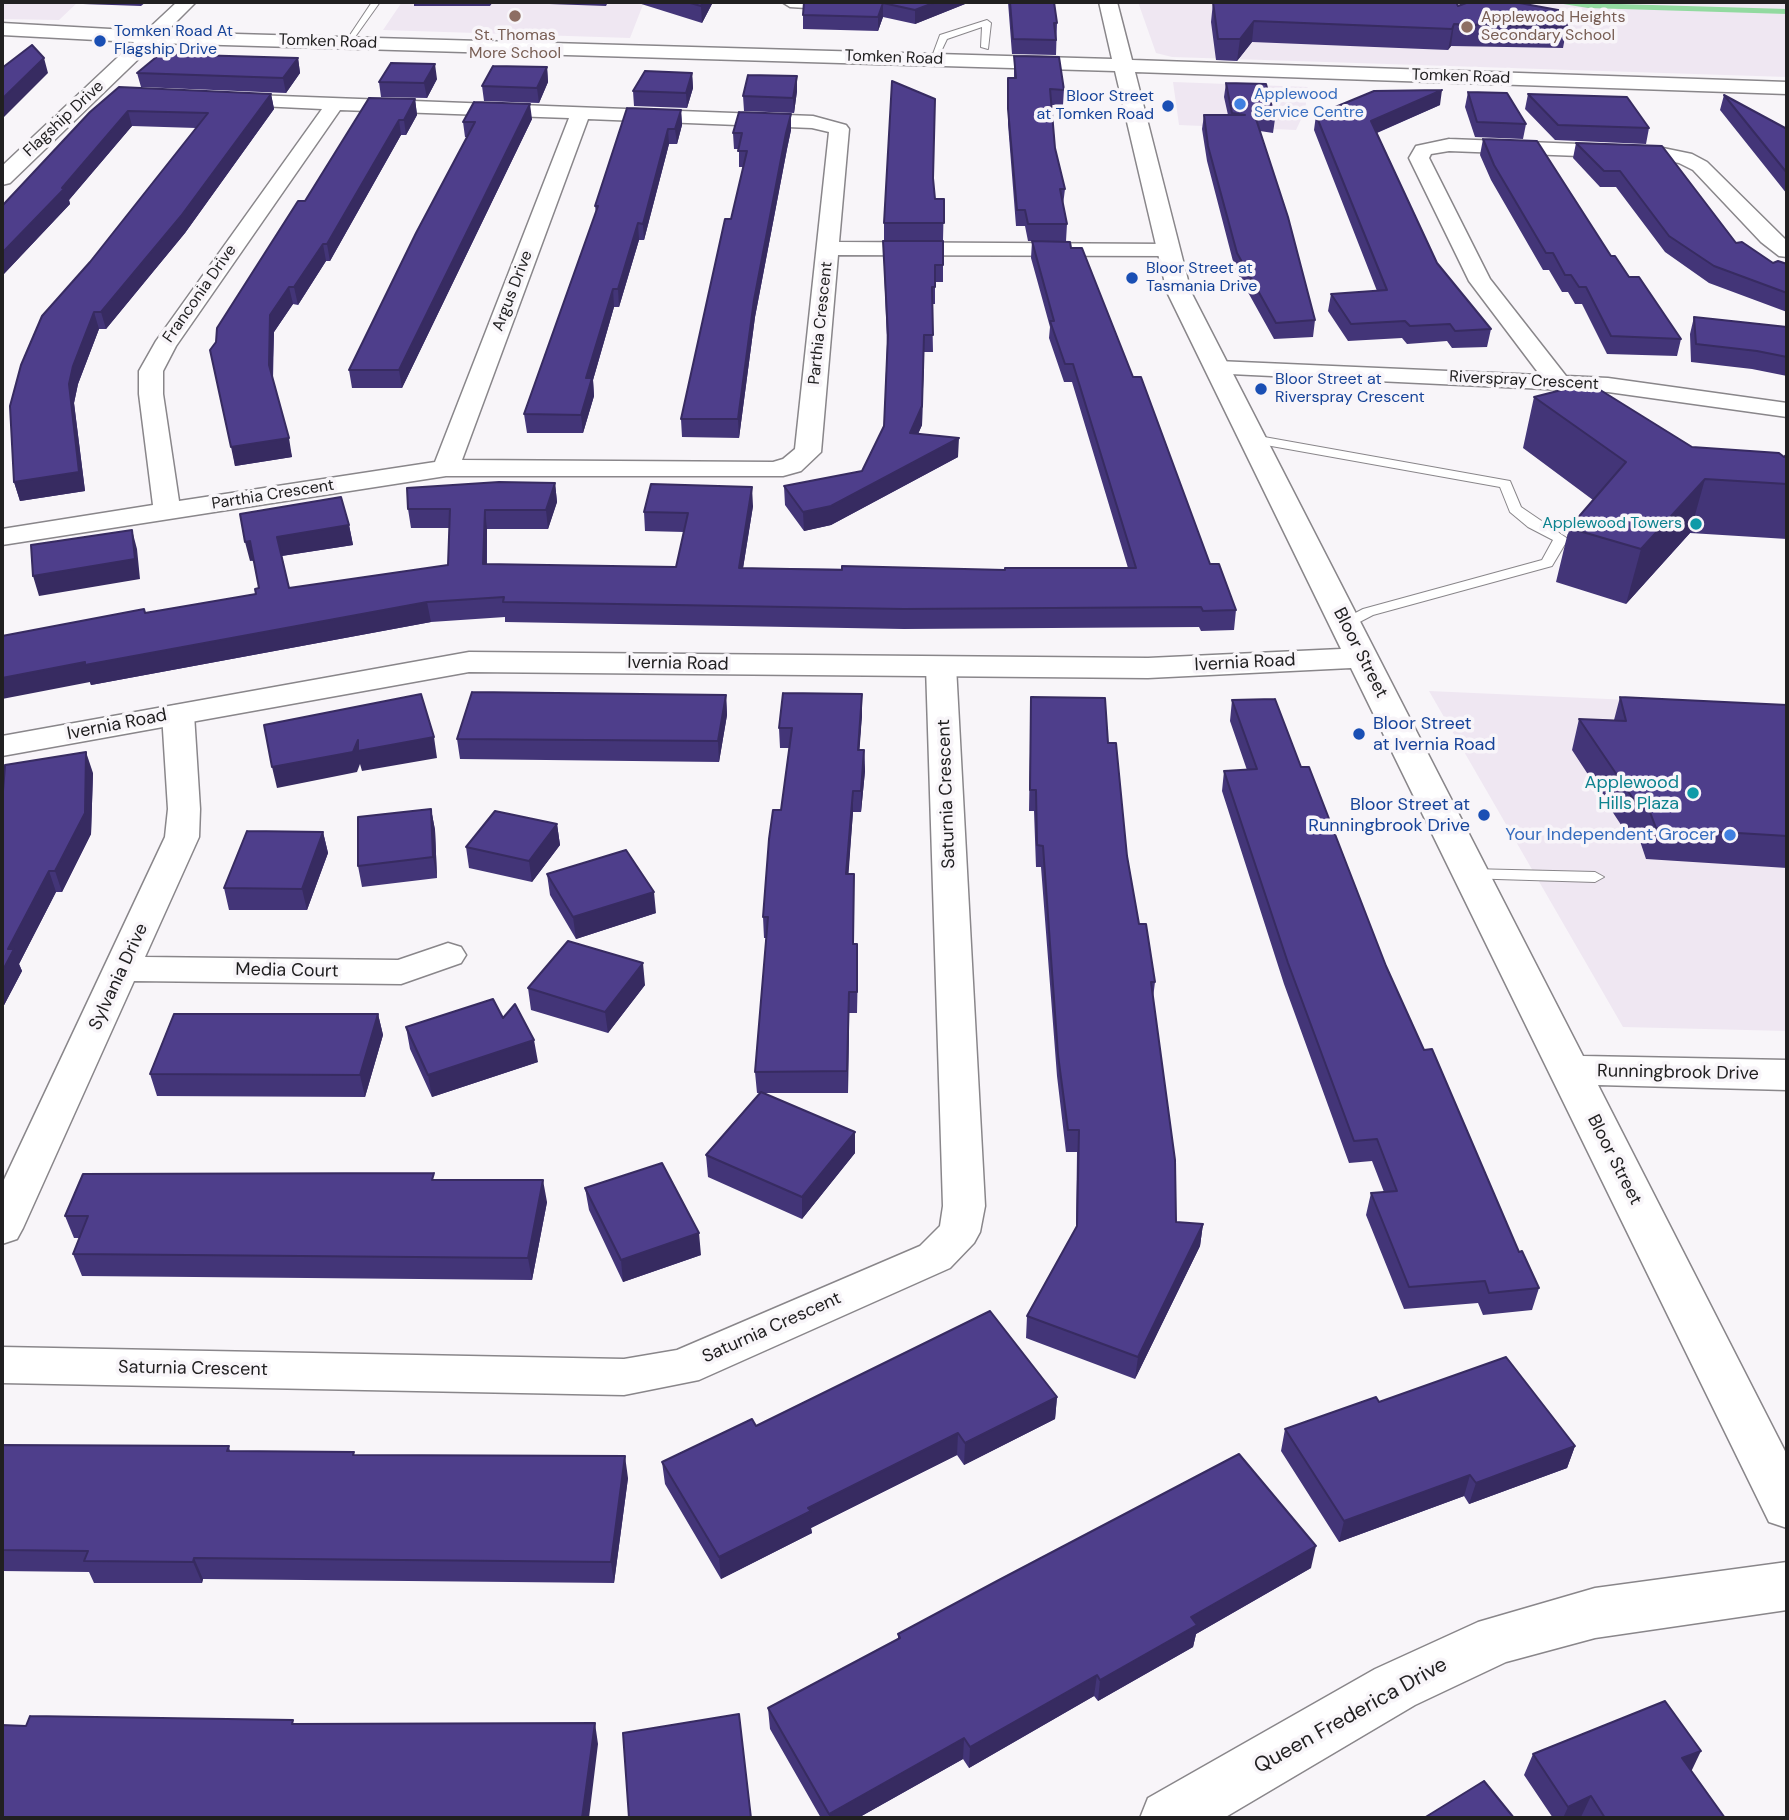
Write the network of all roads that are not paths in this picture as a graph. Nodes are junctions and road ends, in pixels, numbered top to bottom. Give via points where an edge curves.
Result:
1 (187, 2) edge
2 (376, 2) edge
3 (790, 2) edge
4 (851, 2) edge
5 (1108, 2) edge
6 (2, 29) edge
7 (150, 36) junction
8 (347, 42) junction
9 (985, 47) dead end
10 (933, 60) junction
11 (1123, 65) junction
12 (1787, 88) edge
13 (90, 94) junction
14 (120, 96) edge
15 (201, 99) edge
16 (335, 104) junction
17 (580, 114) junction
18 (2, 178) edge
19 (828, 248) junction
20 (1167, 250) junction
21 (1787, 251) edge
22 (1217, 368) junction
23 (1558, 382) junction
24 (1787, 410) edge
25 (1252, 439) junction
26 (446, 468) junction
27 (167, 511) junction
28 (2, 537) edge
29 (1345, 624) junction
30 (1362, 658) junction
31 (942, 666) junction
32 (178, 714) junction
33 (2, 747) edge
34 (1470, 874) junction
35 (1595, 877) dead end
36 (448, 955) dead end
37 (123, 969) junction
38 (1569, 1070) junction
39 (1787, 1075) edge
40 (2, 1228) edge
41 (2, 1365) edge
42 (1781, 1475) edge
43 (1787, 1586) edge
44 (1169, 1818) edge

1 - 7 street, Flagship Drive
2 - 8 lane
3 - 4 street
5 - 11 street, Bloor Street
6 - 7 street, Tomken Road
7 - 8 street, Tomken Road
7 - 13 street, Flagship Drive
8 - 10 street, Tomken Road
9 - 10 lane via 987,23 943,37
10 - 11 street, Tomken Road
11 - 12 street, Tomken Road
11 - 20 street, Bloor Street
13 - 14 street
13 - 18 street, Flagship Drive
15 - 16 street, Parthia Crescent
16 - 17 street, Parthia Crescent
16 - 27 street, Franconia Drive via 151,371 150,394
17 - 19 street, Parthia Crescent via 834,126 841,132
17 - 26 street, Argus Drive
19 - 20 street
19 - 26 street, Parthia Crescent via 808,452 792,466 774,470
20 - 22 street, Bloor Street via 1179,292
21 - 23 street via 1700,166 1685,158 1658,153 1449,145 1423,150 1419,158 1480,281
22 - 23 street, Riverspray Crescent
22 - 25 street, Bloor Street
23 - 24 street, Riverspray Crescent via 1665,391
25 - 29 street, Bloor Street
25 - 29 lane via 1504,484 1515,509 1561,539 1547,563 1368,612
26 - 27 street, Parthia Crescent
27 - 28 street, Parthia Crescent
29 - 30 street, Bloor Street
30 - 31 street, Ivernia Road via 1148,668
30 - 34 street, Bloor Street
31 - 32 street, Ivernia Road via 469,662
31 - 41 street, Saturnia Crescent via 964,1206 959,1232 935,1257 683,1367 624,1377
32 - 33 street, Ivernia Road
32 - 37 street, Sylvania Drive via 182,837
34 - 35 lane
34 - 38 street, Bloor Street
36 - 37 street, Media Court via 401,972
37 - 40 street, Sylvania Drive
38 - 39 street, Runningbrook Drive
38 - 42 street, Bloor Street
43 - 44 street, Queen Frederica Drive via 1595,1613 1497,1640 1395,1687

